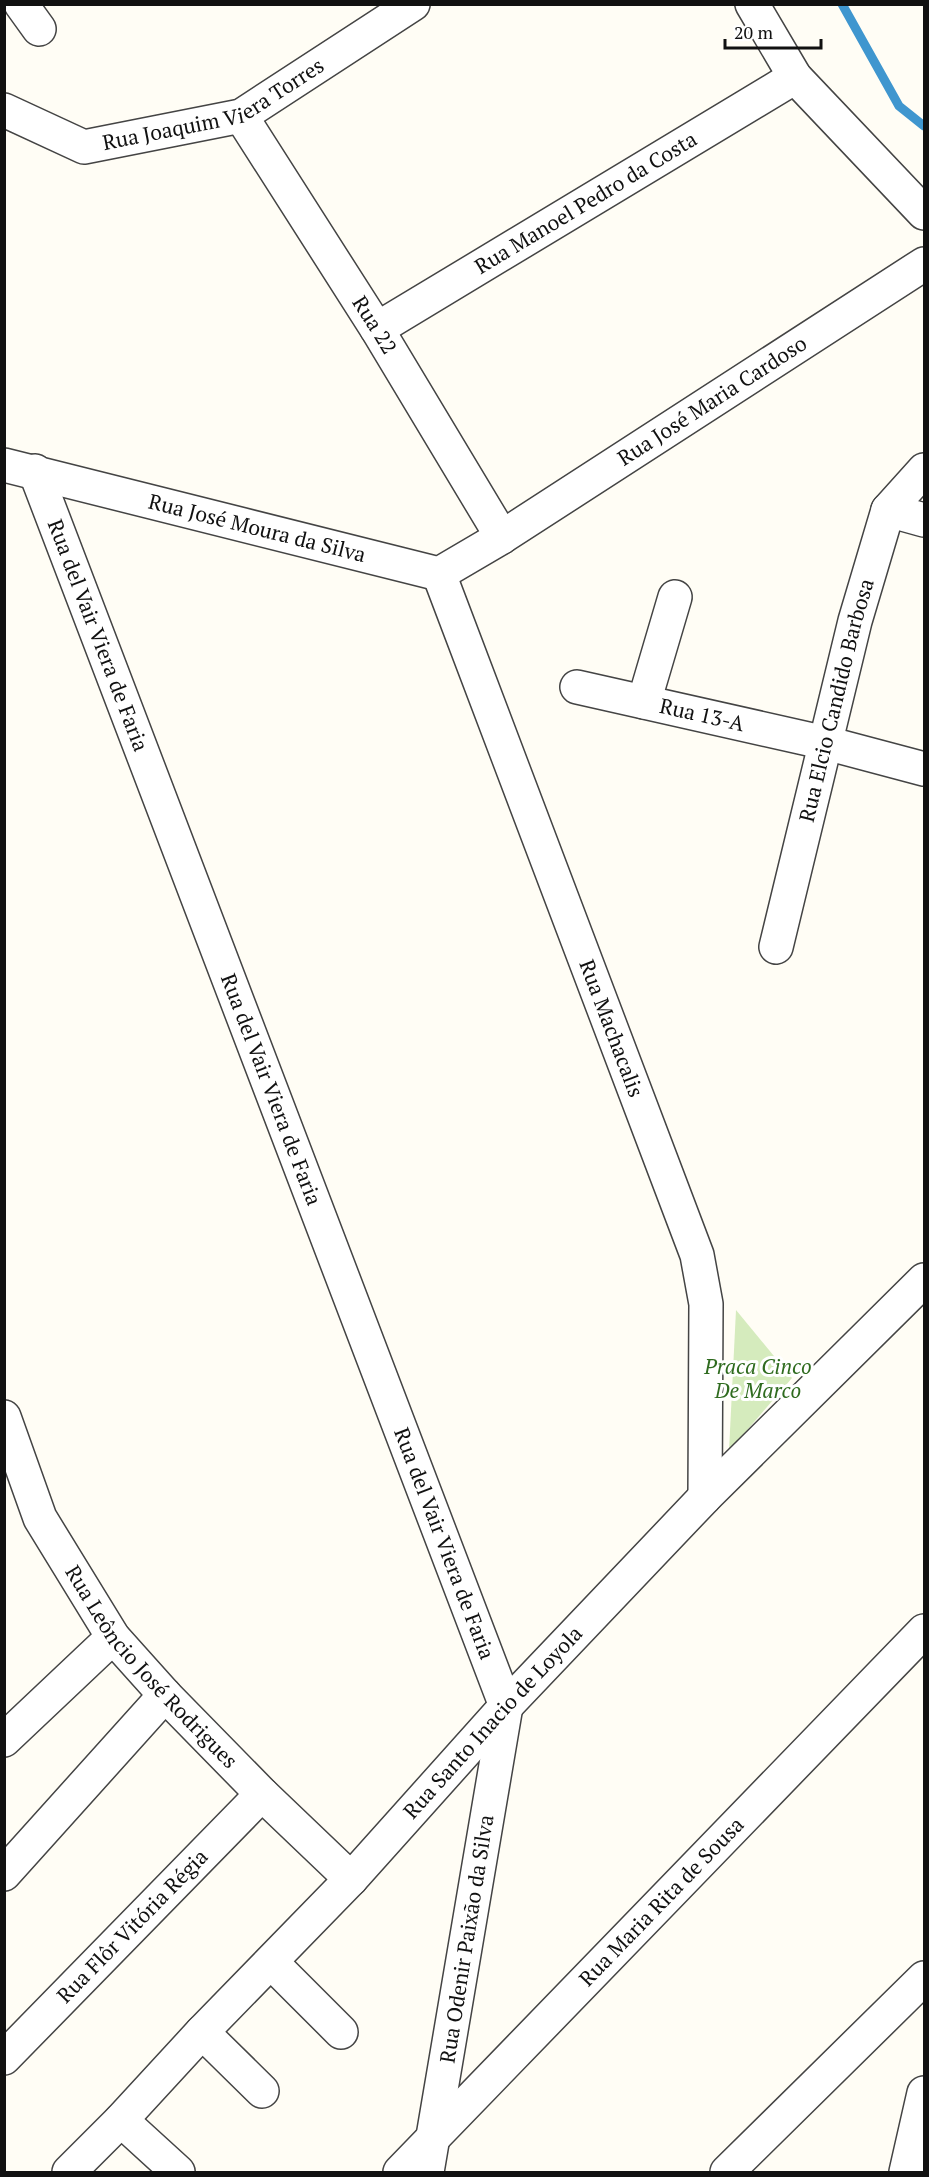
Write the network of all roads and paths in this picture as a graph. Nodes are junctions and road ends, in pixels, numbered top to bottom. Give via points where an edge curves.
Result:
1 (413, 4) edge
2 (752, 4) edge
3 (795, 77) junction
4 (4, 110) edge
5 (241, 116) junction
6 (924, 213) edge
7 (924, 264) edge
8 (377, 330) junction
9 (20, 468) edge
10 (924, 470) edge
11 (888, 510) junction
12 (924, 520) edge
13 (502, 537) junction
14 (439, 574) junction
15 (675, 597) dead end
16 (577, 687) dead end
17 (644, 702) junction
18 (825, 743) junction
19 (924, 769) edge
20 (776, 946) dead end
21 (924, 1280) edge
22 (4, 1417) edge
23 (705, 1497) junction
24 (924, 1631) edge
25 (113, 1637) junction
26 (165, 1695) junction
27 (506, 1706) junction
28 (6, 1734) edge
29 (262, 1794) junction
30 (4, 1874) edge
31 (351, 1879) junction
32 (271, 1962) junction
33 (924, 1978) edge
34 (202, 2032) junction
35 (341, 2032) dead end
36 (4, 2058) edge
37 (262, 2091) dead end
38 (924, 2093) edge
39 (121, 2120) junction
40 (435, 2134) junction
41 (69, 2172) edge
42 (178, 2172) edge
43 (400, 2172) edge
44 (428, 2172) edge
45 (727, 2172) edge
46 (906, 2172) edge

1 - 5 street, Rua Joaquim Viera Torres
2 - 3 street
3 - 6 street
3 - 8 street, Rua Manoel Pedro da Costa
4 - 5 street, Rua Joaquim Viera Torres via 84,147
5 - 8 street, Rua 22
7 - 13 street, Rua José Maria Cardoso
8 - 13 street, Rua 22
9 - 14 street, Rua José Moura da Silva
9 - 27 street, Rua del Vair Viera de Faria
10 - 11 street, Rua Elcio Candido Barbosa
11 - 12 street
11 - 18 street, Rua Elcio Candido Barbosa
13 - 14 street
14 - 23 street, Rua Machacalis via 698,1255 706,1304
15 - 17 street
16 - 17 street, Rua 13-A
17 - 18 street, Rua 13-A
18 - 19 street, Rua 13-A
18 - 20 street, Rua Elcio Candido Barbosa
21 - 23 street, Rua Santo Inacio de Loyola
22 - 25 street, Rua Leôncio José Rodrigues via 40,1518
23 - 27 street, Rua Santo Inacio de Loyola
24 - 40 street, Rua Maria Rita de Sousa
25 - 26 street, Rua Leôncio José Rodrigues
25 - 28 street
26 - 29 street, Rua Leôncio José Rodrigues
26 - 30 street
27 - 31 street, Rua Santo Inacio de Loyola
27 - 40 street, Rua Odenir Paixão da Silva
29 - 31 street, Rua Leôncio José Rodrigues
29 - 36 street, Rua Flôr Vitória Régia
31 - 32 street, Rua Santo Inacio de Loyola
32 - 34 street, Rua Santo Inacio de Loyola
32 - 35 street
33 - 45 street
34 - 37 street
34 - 39 street, Rua Santo Inacio de Loyola
38 - 46 street
39 - 41 street, Rua Santo Inacio de Loyola
39 - 42 street
40 - 43 street, Rua Maria Rita de Sousa
40 - 44 street, Rua Odenir Paixão da Silva

